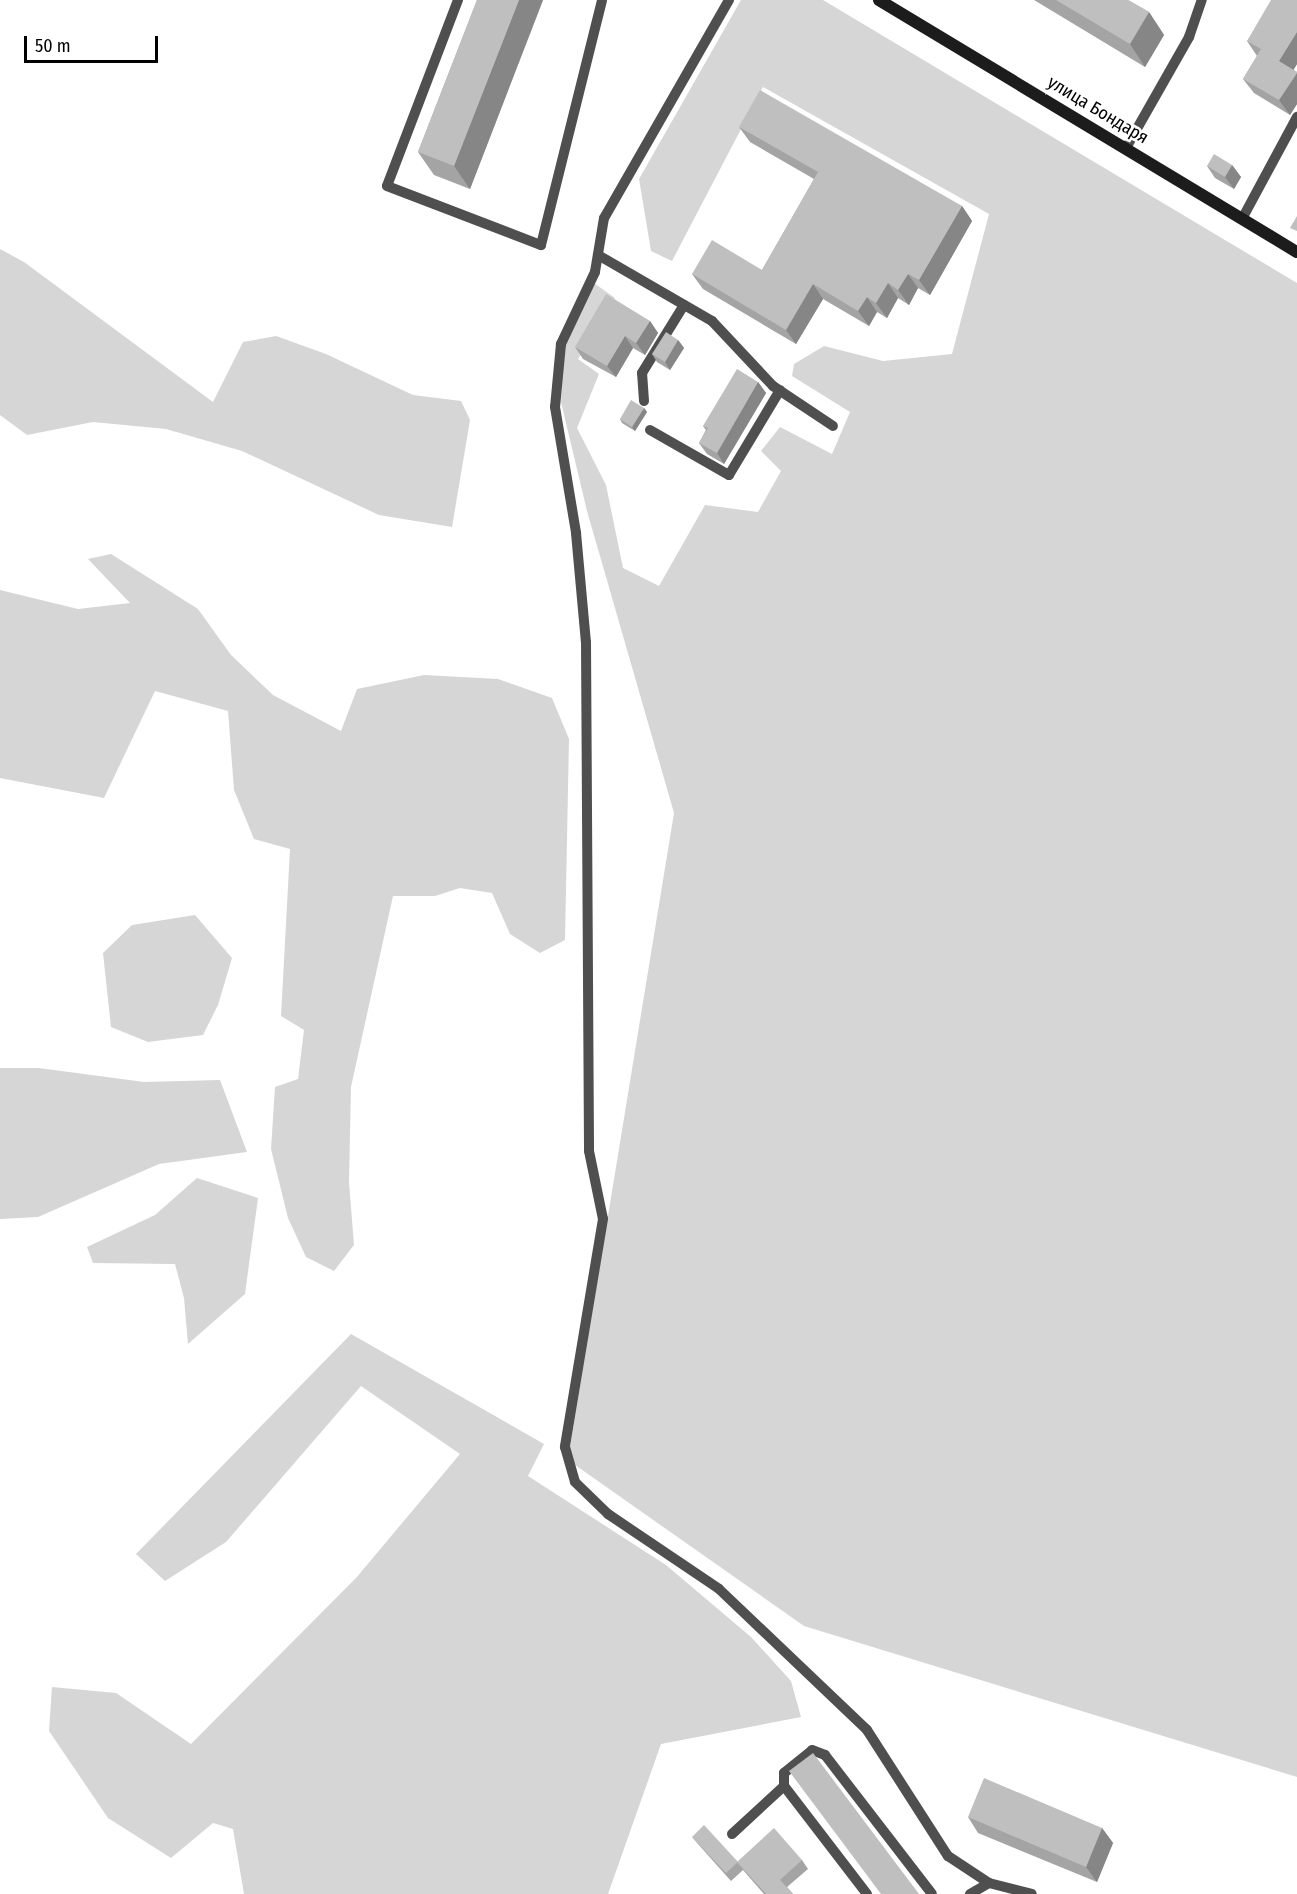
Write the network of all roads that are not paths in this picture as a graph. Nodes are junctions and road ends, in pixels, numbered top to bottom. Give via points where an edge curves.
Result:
1 (458, 0) edge
2 (602, 0) edge
3 (729, 0) edge
4 (879, 0) edge
5 (1202, 0) edge
6 (1297, 117) edge
7 (1126, 148) junction
8 (1242, 219) junction
9 (1297, 252) edge
10 (598, 255) junction
11 (684, 305) junction
12 (780, 390) junction
13 (644, 400) dead end
14 (832, 426) dead end
15 (650, 430) dead end
16 (784, 1786) junction
17 (732, 1834) dead end
18 (989, 1883) junction
19 (867, 1894) edge
20 (932, 1894) edge
21 (970, 1894) edge
22 (1032, 1894) edge

1 - 2 lane via 387,186 540,245
3 - 10 lane via 604,218
4 - 7 main road, улица Бондаря
5 - 7 lane via 1190,38
6 - 8 lane
7 - 8 main road, улица Бондаря
8 - 9 main road, улица Бондаря
10 - 11 lane
10 - 18 lane via 561,344 555,407 576,533 586,642 589,1151 603,1219 566,1447 575,1482 608,1514 719,1589 833,1694 867,1730 948,1856
11 - 12 lane via 712,321
11 - 13 lane via 642,373
12 - 14 lane
12 - 15 lane via 729,475
16 - 17 lane
16 - 19 lane
16 - 20 lane via 784,1773 812,1750 825,1755
18 - 21 lane
18 - 22 lane

